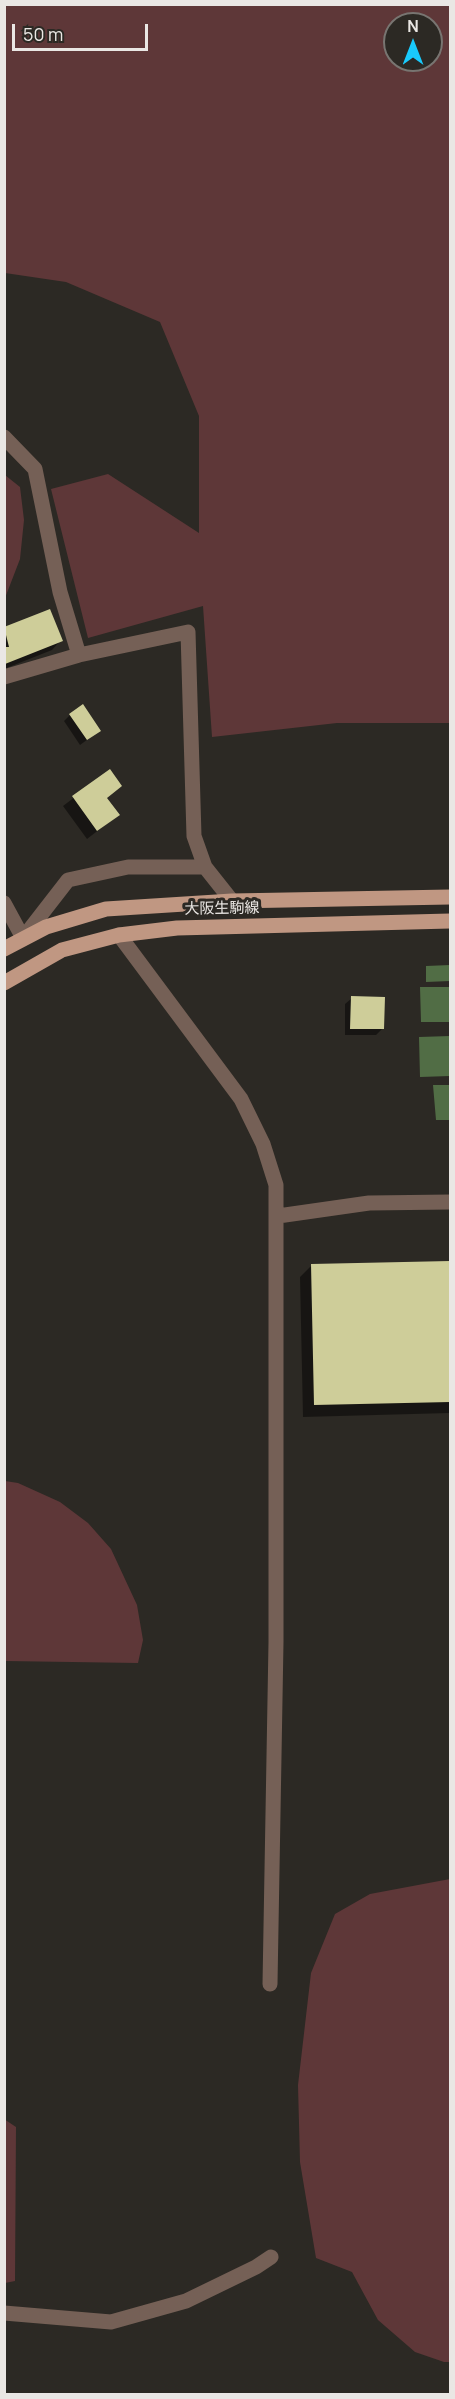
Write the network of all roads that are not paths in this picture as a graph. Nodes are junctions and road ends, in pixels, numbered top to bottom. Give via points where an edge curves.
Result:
1 (4, 437) edge
2 (79, 655) junction
3 (4, 677) edge
4 (205, 867) junction
5 (450, 897) edge
6 (232, 900) junction
7 (4, 903) edge
8 (450, 921) edge
9 (119, 935) junction
10 (23, 938) junction
11 (4, 949) edge
12 (4, 983) edge
13 (450, 1202) edge
14 (278, 1216) junction
15 (270, 1984) dead end
16 (271, 2257) dead end
17 (4, 2313) edge

1 - 2 street via 35,470 60,592
2 - 3 street
2 - 4 street via 188,632 194,836
4 - 6 street
4 - 10 street via 128,867 68,880
5 - 6 main road, 大阪生駒線
6 - 10 main road, 大阪生駒線 via 106,909
7 - 10 street
8 - 9 main road, 大阪生駒線 via 177,928
9 - 12 main road, 大阪生駒線 via 62,950
9 - 14 street via 241,1099 276,1185
10 - 11 main road, 大阪生駒線
13 - 14 street via 369,1203
14 - 15 street
16 - 17 street via 186,2301 111,2322

